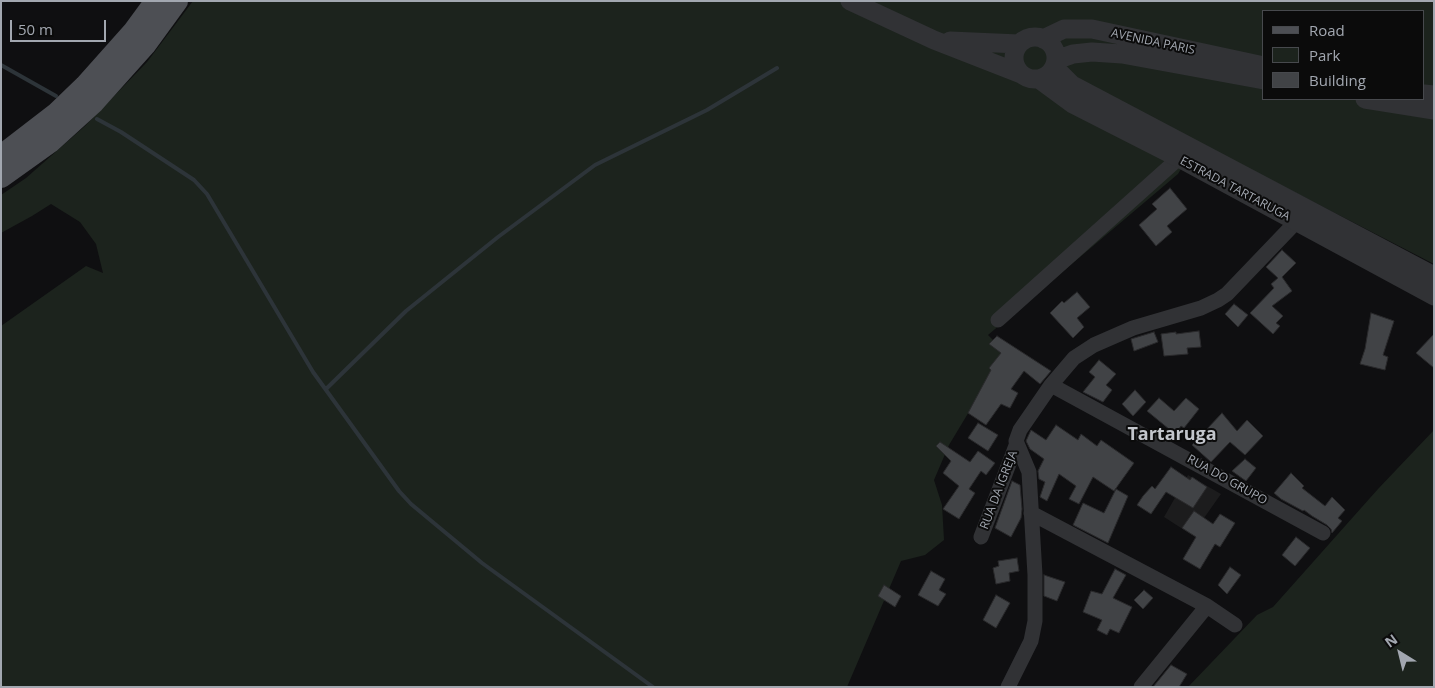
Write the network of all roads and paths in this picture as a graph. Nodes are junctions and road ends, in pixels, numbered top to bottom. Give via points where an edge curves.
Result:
1 (156, 1) edge
2 (177, 1) edge
3 (850, 1) edge
4 (1044, 39) junction
5 (934, 40) junction
6 (1019, 44) junction
7 (1055, 63) junction
8 (1262, 66) edge
9 (1021, 74) junction
10 (1039, 79) junction
11 (1262, 80) edge
12 (1371, 100) edge
13 (1434, 110) edge
14 (1, 156) edge
15 (1179, 158) junction
16 (1, 177) edge
17 (1296, 222) junction
18 (1434, 276) edge
19 (1434, 296) edge
20 (998, 320) dead end
21 (1051, 385) junction
22 (1017, 443) junction
23 (1031, 513) junction
24 (1323, 533) dead end
25 (981, 536) dead end
26 (1207, 606) junction
27 (1235, 625) dead end
28 (1008, 687) edge
29 (1141, 687) edge

1 - 14 main road via 134,32 85,86 57,113
2 - 16 main road via 145,44 89,108 50,142
3 - 5 street
4 - 6 street via 1031,37
4 - 7 street via 1053,48
4 - 8 street, AVENIDA PARIS via 1064,29 1092,30
5 - 6 street
5 - 9 street
6 - 9 street via 1014,62
7 - 10 street via 1046,76
7 - 11 street, AVENIDA PARIS via 1073,54 1122,54
7 - 18 street, ESTRADA TARTARUGA via 1072,85
9 - 10 street
10 - 15 street, ESTRADA TARTARUGA via 1072,104
12 - 13 street
15 - 17 street, ESTRADA TARTARUGA
15 - 20 street
17 - 19 street, ESTRADA TARTARUGA
17 - 21 street via 1218,300 1133,328 1094,345 1068,363
21 - 22 street via 1020,430
21 - 24 street, RUA DO GRUPO
22 - 23 street via 1029,472
22 - 25 street, RUA DA IGREJA
23 - 26 street
23 - 28 street via 1033,632
26 - 27 street
26 - 29 street

